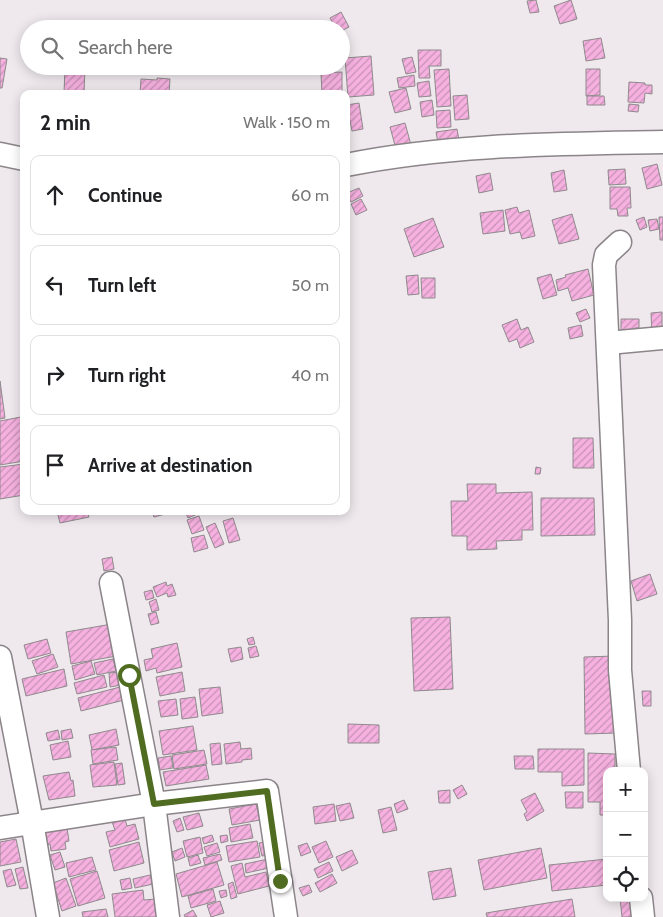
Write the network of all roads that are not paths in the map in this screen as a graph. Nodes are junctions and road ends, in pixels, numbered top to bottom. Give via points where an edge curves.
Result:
1 (663, 142) edge
2 (0, 154) edge
3 (20, 158) edge
4 (350, 164) edge
5 (620, 242) dead end
6 (663, 338) edge
7 (608, 343) junction
8 (111, 583) dead end
9 (0, 657) edge
10 (629, 767) edge
11 (154, 804) junction
12 (32, 822) junction
13 (0, 828) edge
14 (641, 902) edge
15 (48, 917) edge
16 (168, 917) edge
17 (286, 917) edge
18 (643, 917) edge

1 - 4 street via 493,146
2 - 3 street
5 - 7 street via 606,255 604,266
6 - 7 street
7 - 10 street via 620,670
8 - 11 street
9 - 12 street
11 - 12 street
11 - 16 street
11 - 17 street via 267,791
12 - 13 street
12 - 15 street
14 - 18 street

